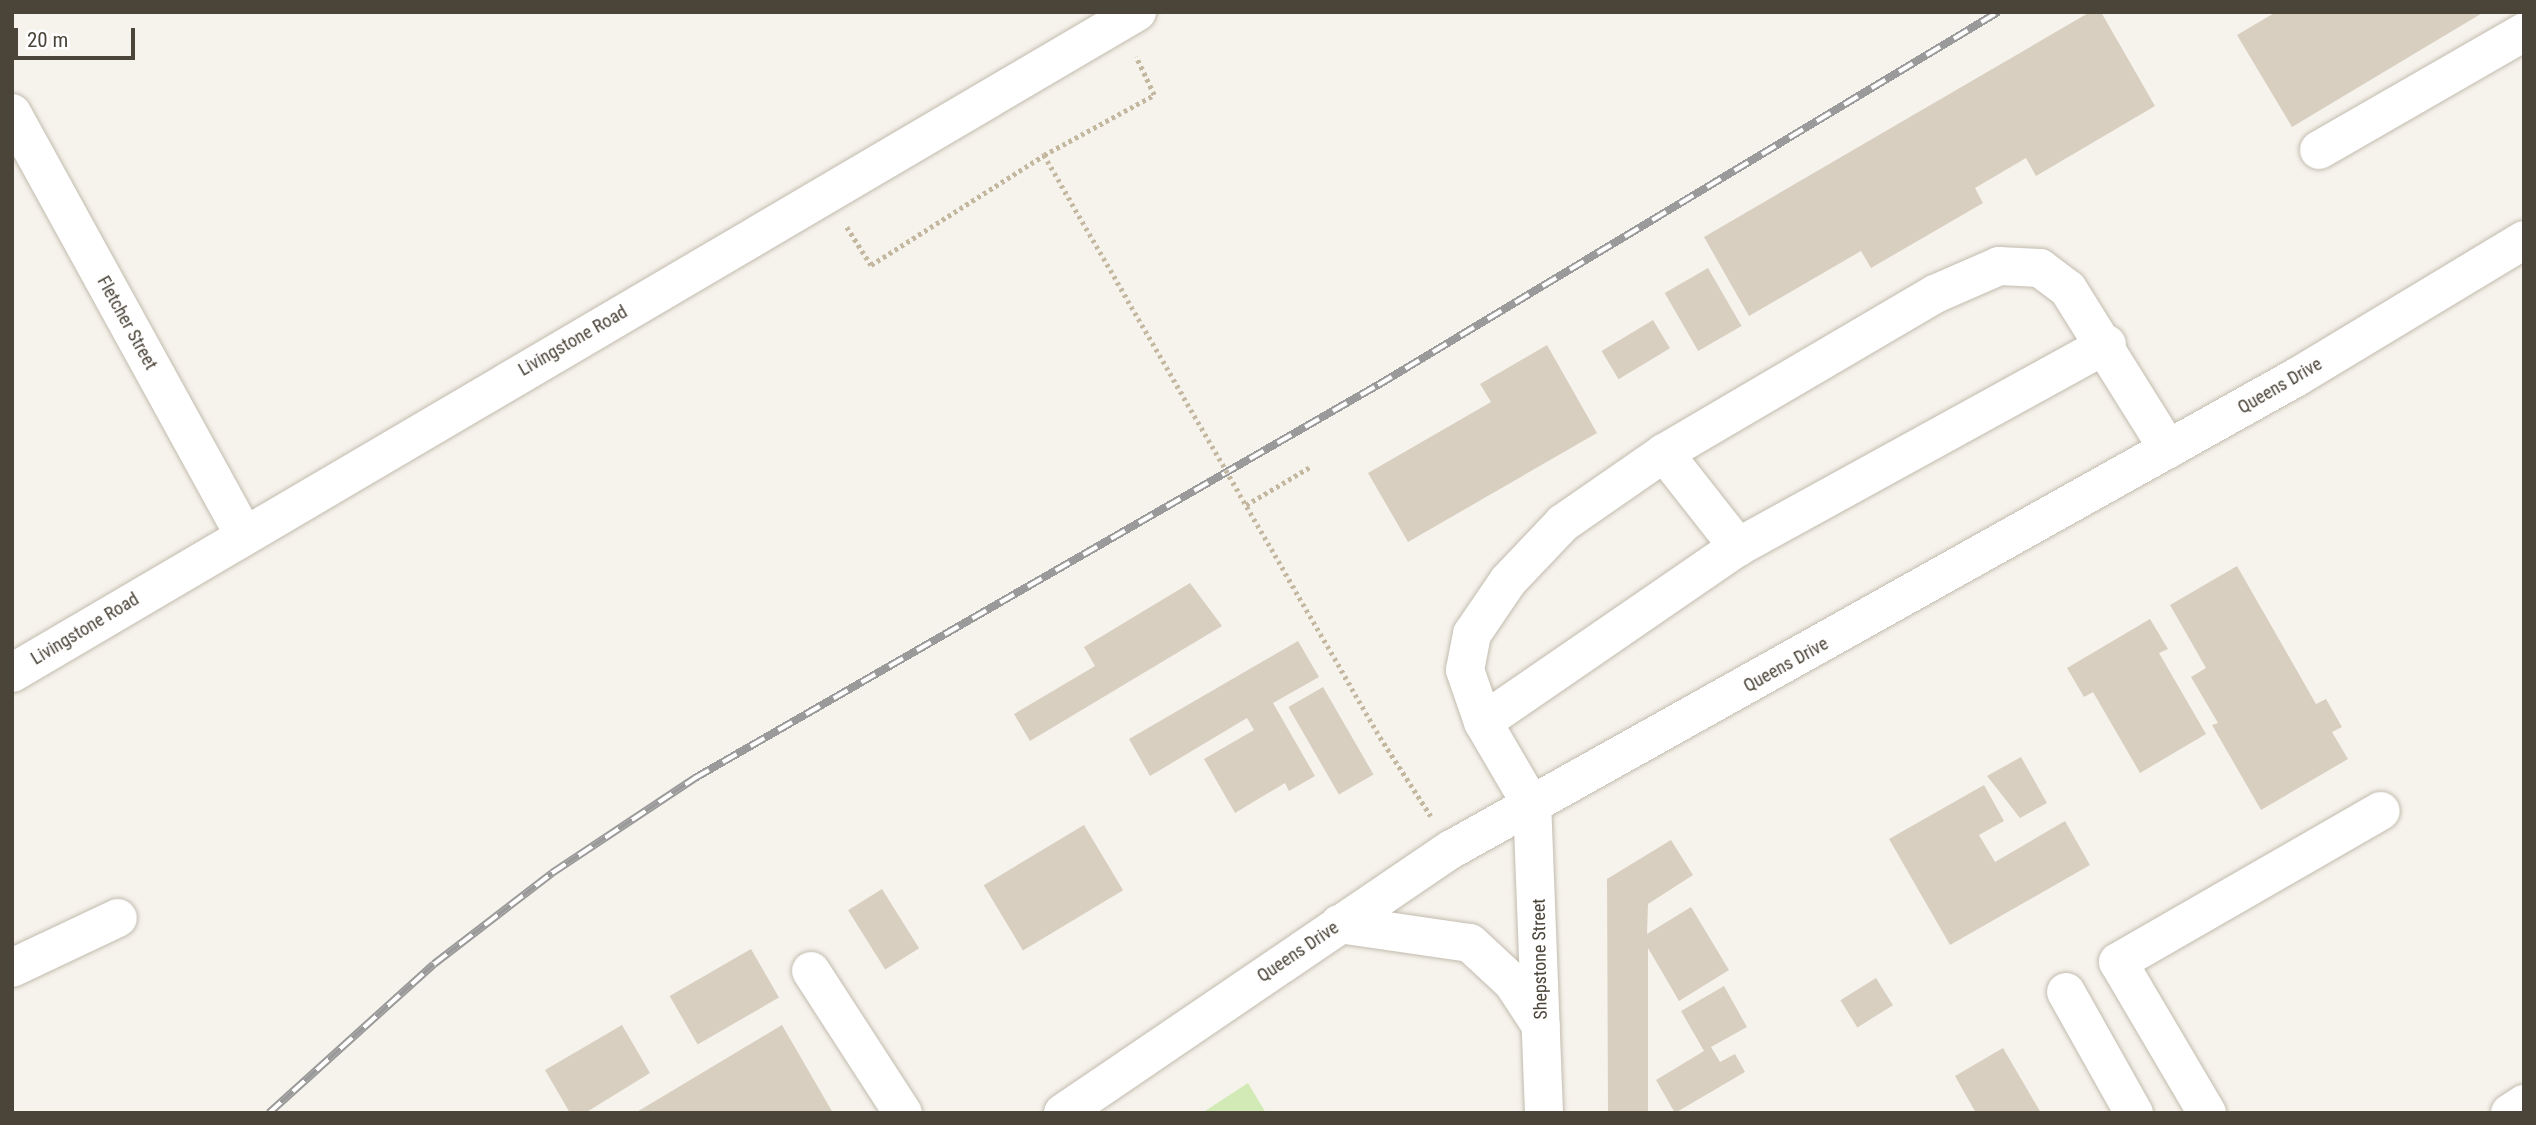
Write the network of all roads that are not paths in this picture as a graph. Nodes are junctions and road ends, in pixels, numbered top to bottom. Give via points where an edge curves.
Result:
1 (1137, 12) edge
2 (2524, 32) edge
3 (12, 113) edge
4 (2319, 150) dead end
5 (2524, 240) edge
6 (2107, 344) junction
7 (2168, 449) junction
8 (1664, 453) junction
9 (243, 533) junction
10 (1738, 547) junction
11 (12, 673) edge
12 (1483, 722) junction
13 (1532, 806) junction
14 (2381, 811) dead end
15 (118, 918) dead end
16 (1339, 924) junction
17 (12, 968) edge
18 (811, 971) dead end
19 (2066, 992) dead end
20 (1541, 1026) junction
21 (2524, 1104) edge
22 (903, 1113) edge
23 (1063, 1113) edge
24 (1544, 1113) edge
25 (2134, 1113) edge
26 (2207, 1113) edge
27 (2510, 1113) edge

1 - 9 street, Livingstone Road
2 - 4 street
3 - 9 street, Fletcher Street
5 - 7 street, Queens Drive
6 - 7 street
6 - 8 street via 2057,277 2018,262 1999,266 1935,294
6 - 10 street
7 - 13 street, Queens Drive
8 - 10 street
8 - 12 street via 1563,523 1480,618 1465,670
9 - 11 street, Livingstone Road
10 - 12 street
12 - 13 street
13 - 16 street, Queens Drive via 1452,849
13 - 20 street, Shepstone Street
14 - 26 street via 2118,962
15 - 17 street
16 - 20 street via 1471,943 1513,983
16 - 23 street, Queens Drive
18 - 22 street
19 - 25 street
20 - 24 street, Shepstone Street
21 - 27 street

